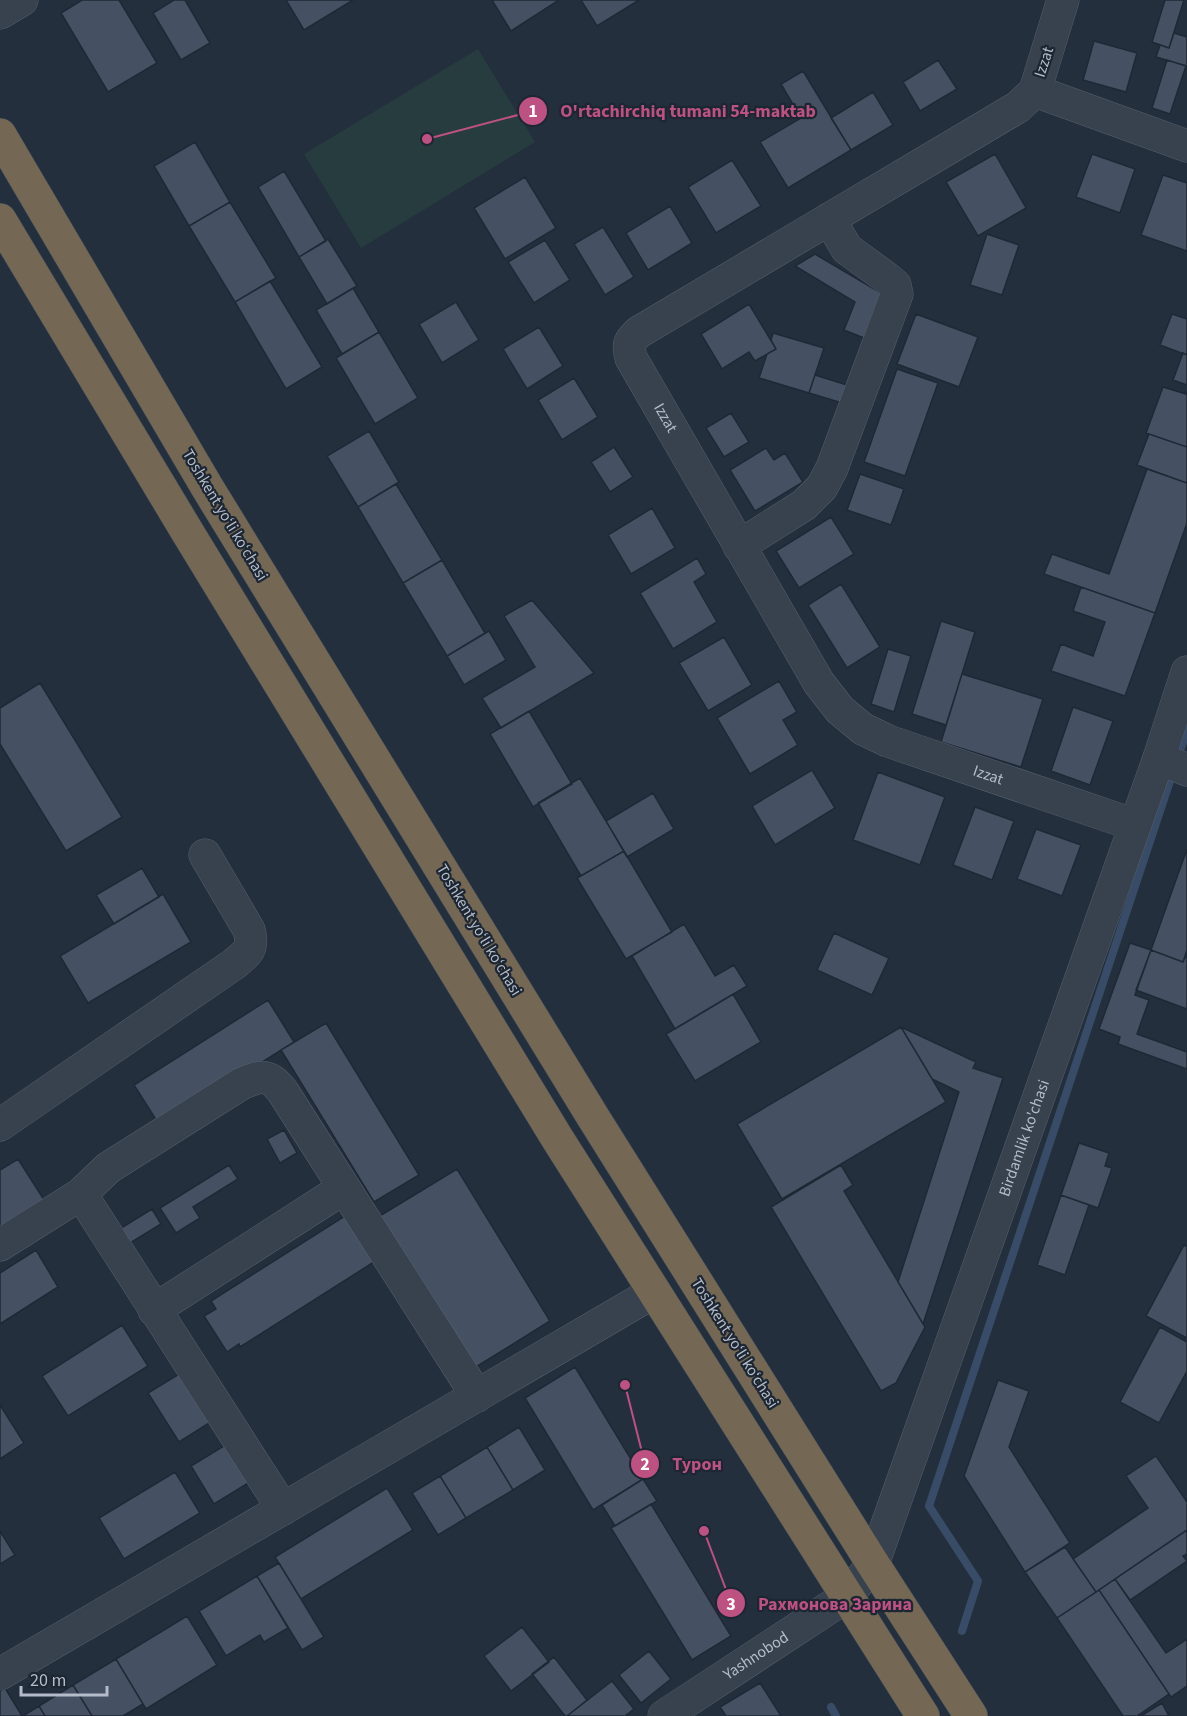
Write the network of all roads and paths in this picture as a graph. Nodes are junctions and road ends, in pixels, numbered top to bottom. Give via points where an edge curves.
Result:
1 (22, 0) edge
2 (1063, 0) edge
3 (0, 13) edge
4 (1035, 91) junction
5 (0, 135) edge
6 (1187, 146) edge
7 (829, 219) junction
8 (0, 220) edge
9 (740, 546) junction
10 (1187, 672) edge
11 (1159, 758) junction
12 (1187, 770) edge
13 (1135, 825) junction
14 (206, 855) dead end
15 (0, 1125) edge
16 (344, 1188) junction
17 (81, 1194) junction
18 (0, 1245) edge
19 (654, 1292) junction
20 (154, 1310) junction
21 (477, 1396) junction
22 (283, 1509) junction
23 (873, 1564) junction
24 (847, 1596) junction
25 (0, 1674) edge
26 (664, 1716) edge
27 (923, 1716) edge
28 (971, 1716) edge

1 - 3 street
2 - 4 street, Izzat
4 - 6 street
4 - 7 street, Izzat via 1018,107
5 - 23 highway, Toshkent yo‘li ko‘chasi via 207,487
7 - 9 street via 847,249 895,285 897,294 822,487 804,505
7 - 9 street, Izzat via 630,340 630,358
8 - 19 highway
9 - 13 street, Izzat via 819,682 840,710 863,729
10 - 11 street, Birdamlik ko'chasi
11 - 12 street
11 - 13 street, Birdamlik ko'chasi
13 - 23 street, Birdamlik ko'chasi
14 - 15 street via 249,930 252,942 247,953
16 - 17 street via 274,1080 259,1077 241,1084 108,1168
16 - 20 street
16 - 21 street
17 - 18 street
17 - 20 street
19 - 21 street
19 - 24 highway
20 - 22 street
21 - 22 street
22 - 25 street
23 - 24 street, Birdamlik ko'chasi
23 - 28 highway, Toshkent yo‘li ko‘chasi
24 - 26 street, Yashnobod
24 - 27 highway

